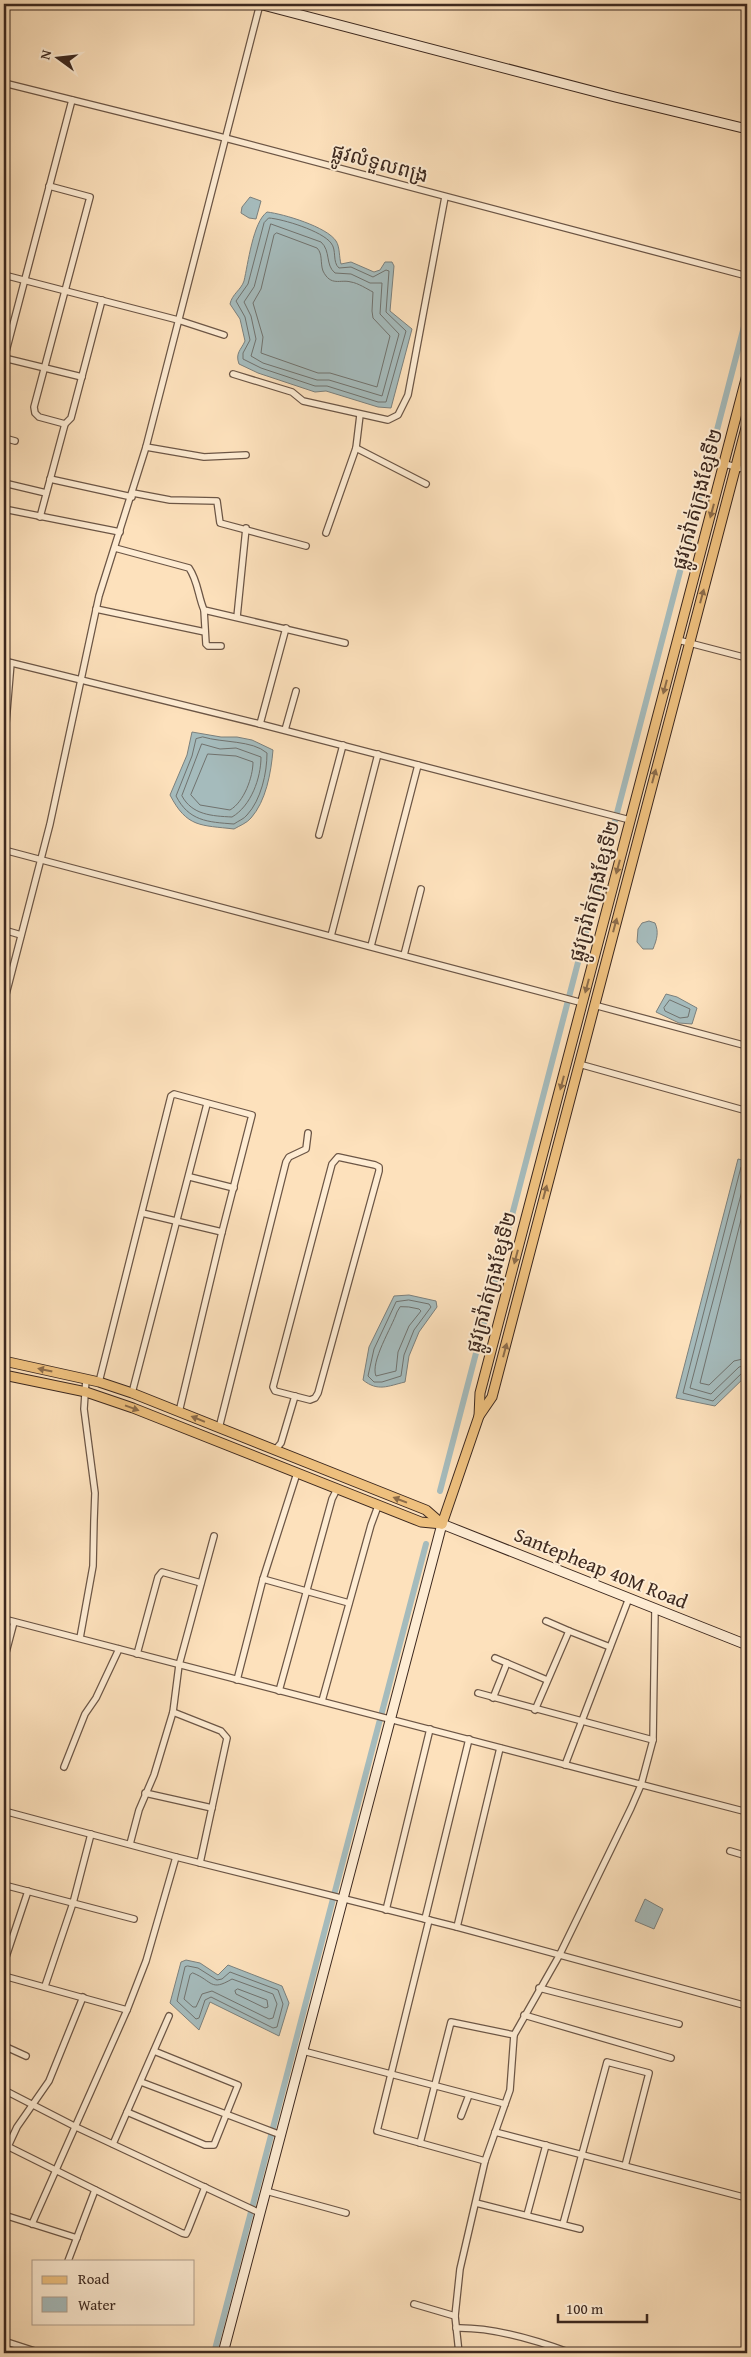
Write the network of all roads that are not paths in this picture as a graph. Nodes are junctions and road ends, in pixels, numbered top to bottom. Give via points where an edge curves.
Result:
1 (260, 4) edge
2 (4, 82) edge
3 (72, 100) junction
4 (747, 129) edge
5 (225, 138) junction
6 (49, 186) junction
7 (445, 198) junction
8 (4, 275) edge
9 (747, 276) edge
10 (24, 280) junction
11 (65, 291) junction
12 (102, 300) junction
13 (178, 320) junction
14 (224, 335) dead end
15 (4, 358) edge
16 (44, 368) junction
17 (232, 374) dead end
18 (747, 375) edge
19 (82, 377) junction
20 (360, 415) junction
21 (65, 424) junction
22 (747, 424) edge
23 (4, 438) edge
24 (15, 441) dead end
25 (146, 447) junction
26 (356, 448) junction
27 (246, 455) dead end
28 (724, 464) junction
29 (736, 467) junction
30 (747, 470) edge
31 (50, 479) junction
32 (4, 483) edge
33 (426, 484) dead end
34 (46, 493) junction
35 (132, 495) junction
36 (4, 509) edge
37 (40, 517) junction
38 (246, 528) junction
39 (120, 532) junction
40 (326, 533) dead end
41 (306, 546) dead end
42 (115, 548) junction
43 (96, 609) junction
44 (204, 610) junction
45 (237, 617) junction
46 (286, 628) junction
47 (205, 632) junction
48 (678, 640) junction
49 (345, 643) dead end
50 (689, 643) junction
51 (221, 646) dead end
52 (747, 658) edge
53 (4, 661) edge
54 (12, 663) junction
55 (80, 680) junction
56 (296, 691) dead end
57 (260, 724) junction
58 (285, 730) junction
59 (343, 745) junction
60 (4, 747) edge
61 (378, 754) junction
62 (418, 765) junction
63 (627, 820) junction
64 (642, 823) junction
65 (319, 835) dead end
66 (4, 850) edge
67 (40, 860) junction
68 (421, 889) dead end
69 (4, 930) edge
70 (21, 935) junction
71 (331, 936) junction
72 (370, 946) junction
73 (404, 955) junction
74 (4, 1002) edge
75 (583, 1002) junction
76 (594, 1005) junction
77 (747, 1046) edge
78 (579, 1064) junction
79 (207, 1104) junction
80 (747, 1112) edge
81 (308, 1133) dead end
82 (190, 1177) junction
83 (234, 1188) junction
84 (142, 1213) junction
85 (177, 1221) junction
86 (222, 1232) junction
87 (4, 1361) edge
88 (4, 1375) edge
89 (86, 1379) junction
90 (99, 1382) junction
91 (86, 1392) junction
92 (132, 1393) junction
93 (295, 1396) junction
94 (179, 1412) junction
95 (479, 1416) junction
96 (219, 1428) junction
97 (275, 1450) junction
98 (297, 1473) junction
99 (336, 1489) junction
100 (378, 1506) junction
101 (442, 1524) junction
102 (214, 1536) dead end
103 (263, 1580) junction
104 (201, 1582) junction
105 (307, 1592) junction
106 (629, 1598) junction
107 (349, 1603) junction
108 (655, 1608) junction
109 (4, 1619) edge
110 (546, 1621) dead end
111 (14, 1622) junction
112 (569, 1631) junction
113 (80, 1638) junction
114 (747, 1645) edge
115 (610, 1647) junction
116 (119, 1649) junction
117 (137, 1654) junction
118 (495, 1658) dead end
119 (4, 1660) edge
120 (507, 1663) junction
121 (179, 1665) junction
122 (237, 1680) junction
123 (547, 1680) junction
124 (279, 1691) junction
125 (478, 1693) dead end
126 (494, 1698) junction
127 (322, 1701) junction
128 (536, 1710) junction
129 (173, 1712) junction
130 (388, 1718) junction
131 (581, 1722) junction
132 (430, 1729) junction
133 (469, 1739) junction
134 (652, 1740) junction
135 (500, 1748) junction
136 (565, 1765) junction
137 (64, 1767) dead end
138 (641, 1784) junction
139 (145, 1793) junction
140 (212, 1808) junction
141 (4, 1811) edge
142 (747, 1812) edge
143 (91, 1834) junction
144 (130, 1844) junction
145 (730, 1852) dead end
146 (747, 1856) edge
147 (176, 1857) junction
148 (200, 1863) junction
149 (4, 1885) edge
150 (28, 1891) junction
151 (342, 1899) junction
152 (73, 1903) junction
153 (386, 1910) junction
154 (134, 1919) dead end
155 (427, 1919) junction
156 (457, 1927) junction
157 (559, 1956) junction
158 (4, 1963) edge
159 (4, 1976) edge
160 (45, 1986) junction
161 (540, 1988) junction
162 (83, 1998) junction
163 (747, 2006) edge
164 (127, 2010) junction
165 (524, 2015) junction
166 (169, 2016) dead end
167 (679, 2024) dead end
168 (514, 2035) junction
169 (4, 2046) edge
170 (303, 2050) junction
171 (154, 2051) junction
172 (26, 2056) dead end
173 (671, 2058) dead end
174 (391, 2074) junction
175 (141, 2082) junction
176 (434, 2086) junction
177 (4, 2090) edge
178 (469, 2095) junction
179 (505, 2104) junction
180 (32, 2105) junction
181 (127, 2112) junction
182 (227, 2115) junction
183 (461, 2116) dead end
184 (76, 2127) junction
185 (495, 2132) junction
186 (4, 2133) edge
187 (279, 2135) junction
188 (12, 2137) junction
189 (420, 2143) junction
190 (113, 2144) junction
191 (546, 2145) junction
192 (7, 2146) junction
193 (4, 2155) edge
194 (582, 2155) junction
195 (485, 2161) junction
196 (626, 2166) junction
197 (57, 2172) junction
198 (205, 2187) junction
199 (95, 2190) junction
200 (266, 2191) junction
201 (747, 2198) edge
202 (476, 2202) junction
203 (255, 2210) junction
204 (346, 2213) dead end
205 (527, 2215) junction
206 (4, 2216) edge
207 (32, 2224) junction
208 (563, 2224) junction
209 (580, 2229) dead end
210 (77, 2238) junction
211 (68, 2260) edge
212 (414, 2304) dead end
213 (455, 2316) junction
214 (456, 2328) junction
215 (4, 2341) edge
216 (23, 2350) edge
217 (41, 2353) edge
218 (223, 2353) edge
219 (459, 2353) edge
220 (571, 2353) edge

1 - 4 street
1 - 5 street
2 - 3 street, ផ្លូវលំទួលពង្រ
3 - 5 street, ផ្លូវលំទួលពង្រ
3 - 6 street
5 - 7 street, ផ្លូវលំទួលពង្រ
5 - 13 street
6 - 10 street
6 - 11 street via 90,197
7 - 9 street, ផ្លូវលំទួលពង្រ
7 - 20 street via 405,402 398,415 388,420
8 - 10 street
10 - 11 street
10 - 15 street
11 - 12 street
11 - 16 street
12 - 13 street
12 - 19 street
13 - 14 street
13 - 25 street
15 - 16 street
16 - 19 street
16 - 21 street via 34,413
17 - 20 street via 292,392 303,401
18 - 28 main road, ផ្លូវក្រវ៉ាត់ក្រុងខ្សែទី២
19 - 21 street via 71,418
20 - 26 street
21 - 31 street
22 - 29 main road, ផ្លូវក្រវ៉ាត់ក្រុងខ្សែទី២
23 - 24 street
25 - 27 street via 204,457
25 - 35 street
26 - 33 street
26 - 40 street
28 - 29 street
28 -> 48 main road, ផ្លូវក្រវ៉ាត់ក្រុងខ្សែទី២
29 - 30 street
50 -> 29 main road, ផ្លូវក្រវ៉ាត់ក្រុងខ្សែទី២
31 - 34 street
31 - 35 street
32 - 34 street
34 - 37 street
35 - 38 street via 217,501 220,523
35 - 39 street
36 - 37 street
37 - 39 street
38 - 41 street
38 - 45 street
39 - 42 street
42 - 43 street
42 - 44 street via 189,568 195,577
43 - 47 street
43 - 55 street
44 - 45 street
44 - 47 street
45 - 46 street
46 - 49 street
46 - 57 street
47 - 51 street via 206,645
48 - 50 street
48 -> 63 main road, ផ្លូវក្រវ៉ាត់ក្រុងខ្សែទី២
50 - 52 street
64 -> 50 main road, ផ្លូវក្រវ៉ាត់ក្រុងខ្សែទី២
53 - 54 street
54 - 55 street
54 - 60 street
55 - 57 street
55 - 67 street
56 - 58 street
57 - 58 street
58 - 59 street
59 - 61 street
59 - 65 street
61 - 62 street
61 - 71 street
62 - 63 street
62 - 72 street
63 - 64 main road
63 -> 75 main road, ផ្លូវក្រវ៉ាត់ក្រុងខ្សែទី២
76 -> 64 main road, ផ្លូវក្រវ៉ាត់ក្រុងខ្សែទី២
66 - 67 street
67 - 70 street
67 - 71 street
68 - 73 street
69 - 70 street
70 - 74 street
71 - 72 street
72 - 73 street
73 - 75 street
75 - 76 main road
75 -> 95 main road, ផ្លូវក្រវ៉ាត់ក្រុងខ្សែទី២ via 480,1393
76 - 77 street
76 - 78 main road, ផ្លូវក្រវ៉ាត់ក្រុងខ្សែទី២
78 - 80 street
95 -> 78 main road, ផ្លូវក្រវ៉ាត់ក្រុងខ្សែទី២ via 492,1397
79 - 82 street
79 - 83 street via 252,1115
79 - 84 street via 174,1094 171,1096
81 - 96 street via 306,1149 286,1162
82 - 83 street
82 - 85 street
83 - 86 street
84 - 85 street
84 - 90 street
85 - 86 street
85 - 92 street
86 - 94 street
89 -> 87 main road
88 - 91 main road
89 - 90 main road
89 - 91 street
90 - 92 main road
91 -> 98 main road
91 - 113 street via 84,1409 94,1493 93,1566
92 - 94 main road
93 - 93 street via 310,1400 318,1393 379,1172 375,1165 338,1157 332,1164 274,1384 275,1391
93 - 97 street via 281,1443
96 -> 94 main road
95 - 101 main road, ផ្លូវក្រវ៉ាត់ក្រុងខ្សែទី២
96 - 97 main road
101 -> 97 main road via 426,1510
98 - 99 main road
98 - 103 street
99 - 100 main road
99 - 105 street
100 - 101 main road via 421,1522
100 - 107 street
101 - 106 street, Santepheap 40M Road
101 - 130 street
102 - 104 street
103 - 105 street
103 - 122 street
104 - 117 street via 162,1572
104 - 121 street
105 - 107 street
105 - 124 street
106 - 108 street, Santepheap 40M Road
106 - 115 street
107 - 127 street
108 - 114 street, Santepheap 40M Road
108 - 134 street
109 - 111 street
110 - 112 street
111 - 113 street
111 - 119 street
112 - 115 street
112 - 123 street
113 - 116 street
115 - 131 street
116 - 117 street
116 - 137 street via 85,1714
117 - 121 street
118 - 120 street
120 - 123 street
120 - 126 street
121 - 122 street
121 - 129 street
122 - 124 street
123 - 128 street
124 - 127 street
125 - 126 street
126 - 128 street
127 - 130 street
128 - 131 street
129 - 139 street via 154,1775
129 - 140 street via 226,1735
130 - 132 street
130 - 151 street
131 - 134 street
131 - 136 street
132 - 133 street
132 - 153 street
133 - 135 street
133 - 155 street
134 - 138 street
135 - 136 street
135 - 156 street
136 - 138 street
138 - 142 street
138 - 157 street
139 - 140 street
139 - 144 street
140 - 148 street
141 - 143 street
143 - 144 street
143 - 152 street
144 - 147 street
145 - 146 street
147 - 148 street
147 - 164 street via 146,1960
148 - 151 street
149 - 150 street
150 - 152 street
150 - 158 street
151 - 153 street
151 - 170 street
152 - 154 street
152 - 160 street
153 - 155 street
155 - 156 street
155 - 174 street
156 - 157 street
157 - 161 street
157 - 163 street
159 - 160 street
160 - 162 street
161 - 165 street
161 - 167 street
162 - 164 street
162 - 180 street via 49,2081
164 - 184 street
165 - 168 street
165 - 173 street
166 - 171 street
168 - 176 street via 451,2022
168 - 179 street via 510,2090
169 - 172 street
170 - 174 street
170 - 187 street
171 - 175 street
171 - 182 street via 236,2082 237,2090
174 - 176 street
174 - 189 street via 377,2131
175 - 181 street
175 - 182 street
176 - 178 street
176 - 189 street
177 - 180 street
178 - 179 street
178 - 183 street
179 - 185 street
180 - 184 street
180 - 188 street
181 - 182 street via 209,2146 214,2145
181 - 190 street
182 - 187 street
184 - 190 street
184 - 197 street
185 - 191 street
185 - 195 street
186 - 188 street
187 - 200 street
188 - 192 street
189 - 195 street
190 - 198 street
191 - 194 street
191 - 205 street
192 - 193 street
192 - 197 street
194 - 196 street
194 - 196 street via 607,2062 649,2073
194 - 208 street
195 - 202 street
196 - 201 street
197 - 199 street
197 - 207 street
198 - 199 street via 186,2234
198 - 203 street
199 - 210 street
200 - 203 street
200 - 204 street
202 - 205 street
202 - 213 street via 460,2269
203 - 218 street
205 - 208 street
206 - 207 street
207 - 210 street
208 - 209 street
210 - 211 street
212 - 213 street
213 - 214 street
214 - 219 street
214 - 220 street via 476,2327
215 - 216 street
216 - 217 street

